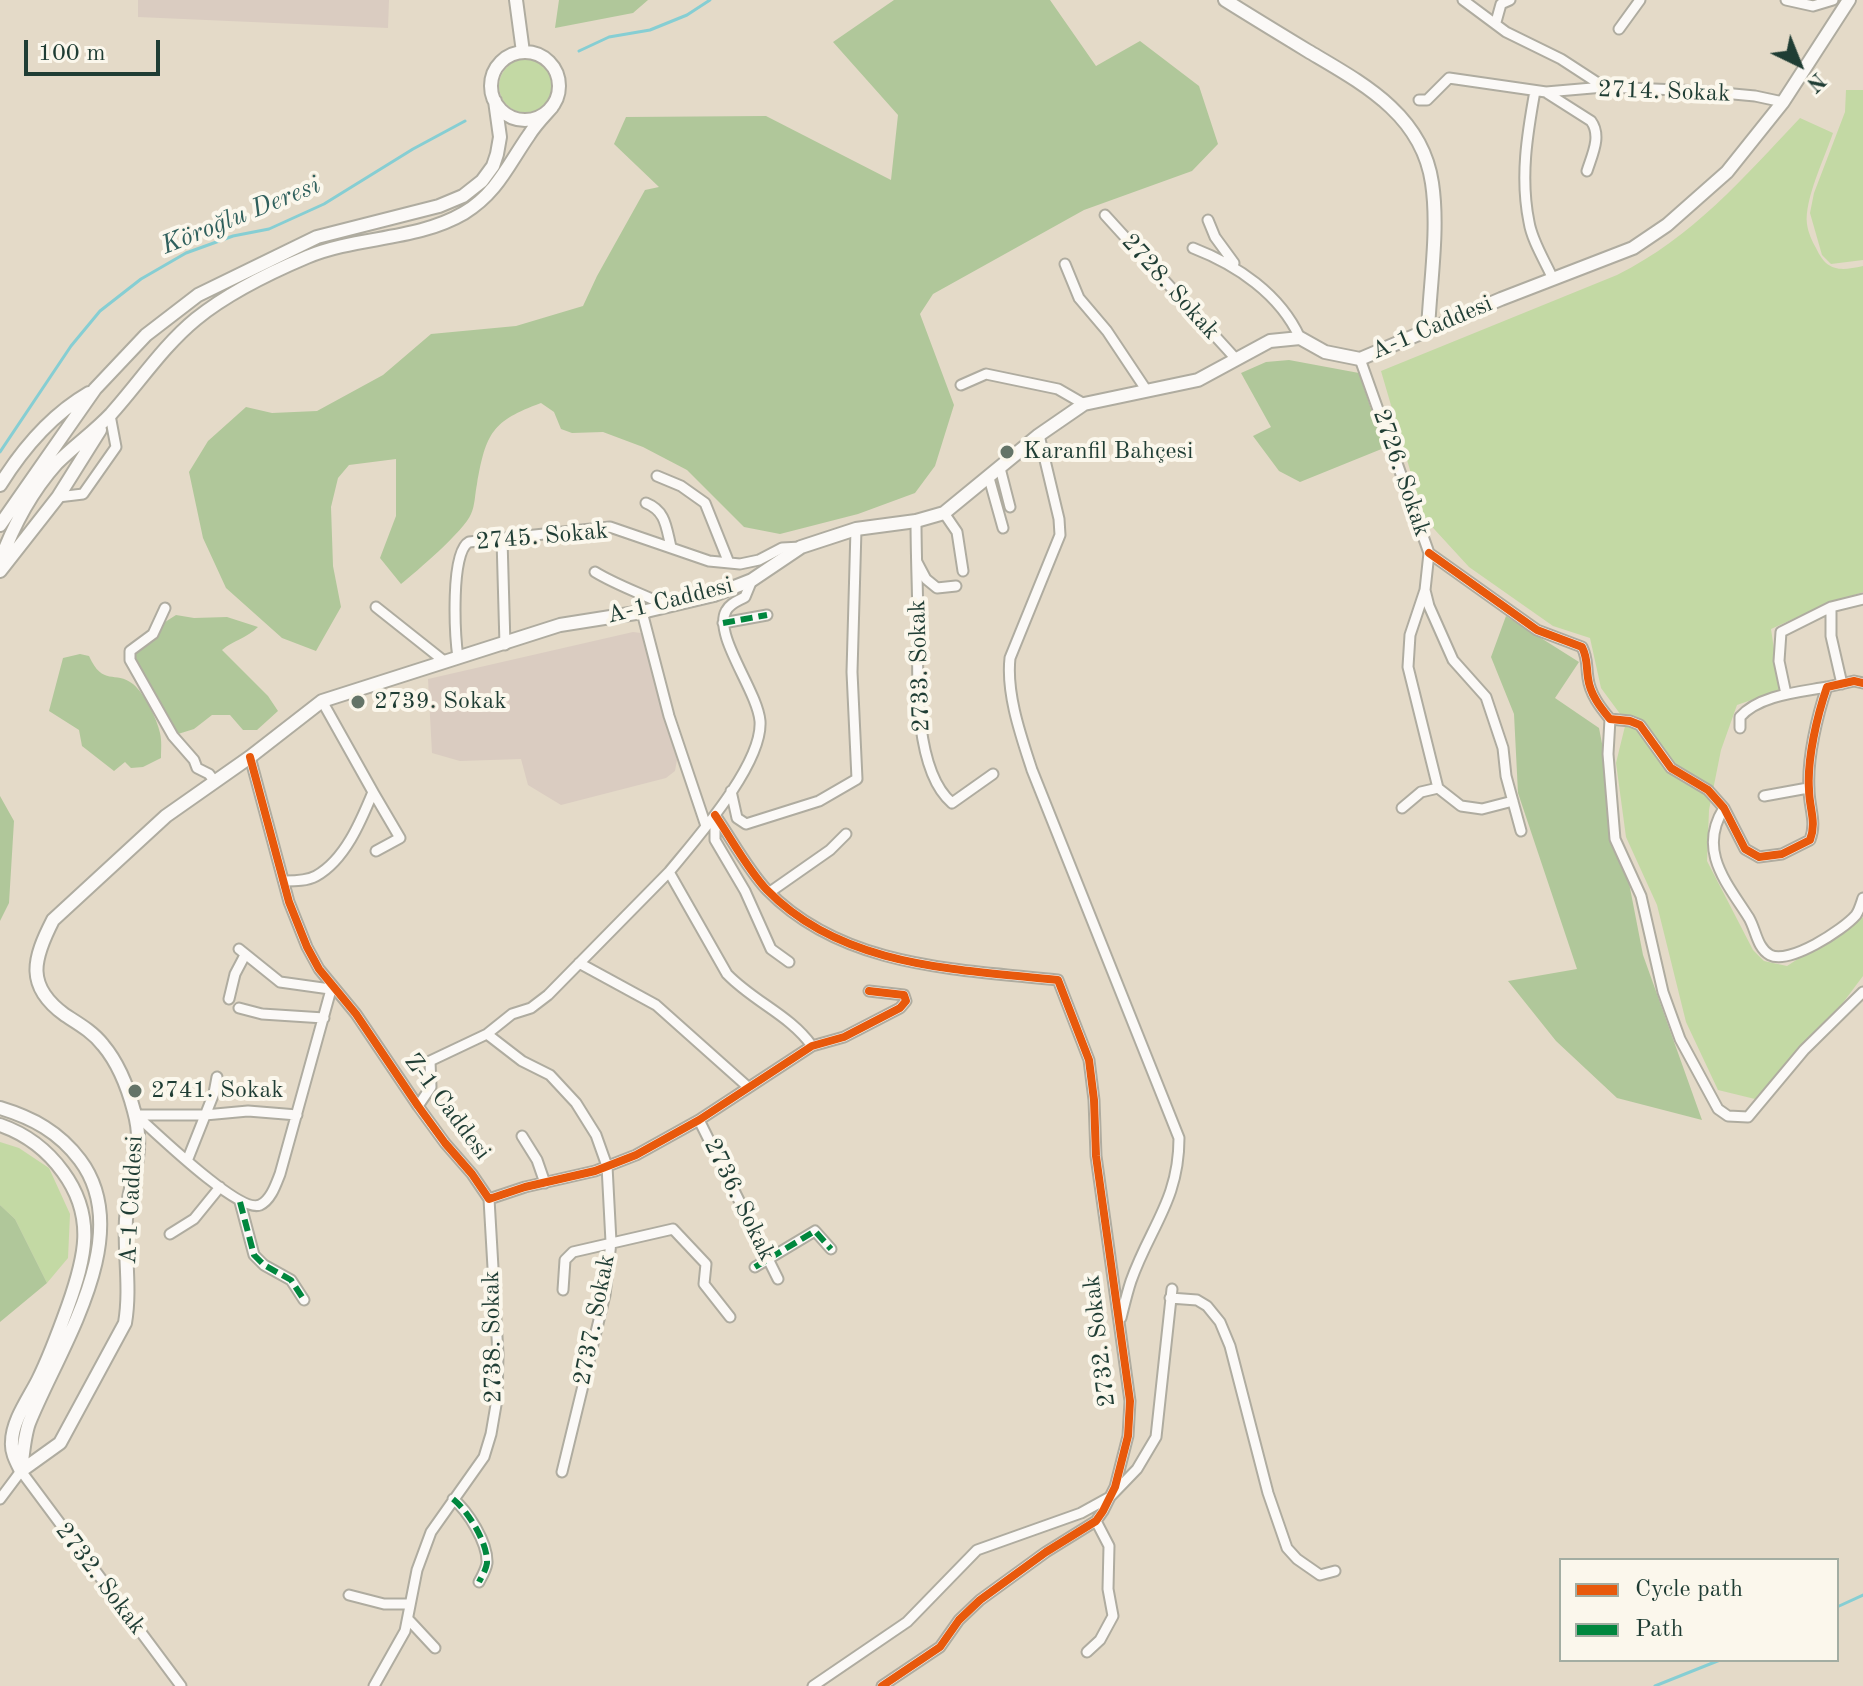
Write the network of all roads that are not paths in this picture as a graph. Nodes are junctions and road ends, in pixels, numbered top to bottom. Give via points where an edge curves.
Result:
1 (516, 0) edge
2 (1225, 0) edge
3 (1463, 0) edge
4 (1510, 0) edge
5 (1640, 0) edge
6 (1786, 0) edge
7 (1833, 0) edge
8 (1849, 0) edge
9 (1496, 22) junction
10 (1619, 29) dead end
11 (523, 52) junction
12 (1604, 87) junction
13 (1540, 92) junction
14 (1419, 100) dead end
15 (495, 101) junction
16 (1783, 102) junction
17 (552, 107) junction
18 (1587, 171) dead end
19 (1105, 215) dead end
20 (1208, 220) dead end
21 (1193, 248) dead end
22 (1065, 264) dead end
23 (1238, 268) junction
24 (1553, 279) junction
25 (1428, 330) junction
26 (1300, 338) junction
27 (1236, 359) junction
28 (1360, 359) junction
29 (961, 385) dead end
30 (95, 389) junction
31 (1147, 391) junction
32 (1084, 404) junction
33 (110, 415) junction
34 (1039, 435) junction
35 (1000, 468) junction
36 (657, 476) dead end
37 (989, 478) junction
38 (0, 485) edge
39 (58, 497) junction
40 (646, 503) dead end
41 (1010, 507) dead end
42 (944, 513) junction
43 (916, 521) junction
44 (0, 525) edge
45 (1003, 528) dead end
46 (856, 529) junction
47 (502, 539) junction
48 (671, 547) junction
49 (801, 547) junction
50 (1429, 553) junction
51 (916, 559) junction
52 (0, 562) edge
53 (729, 563) junction
54 (0, 571) edge
55 (963, 571) dead end
56 (595, 572) dead end
57 (752, 580) junction
58 (956, 586) dead end
59 (1425, 590) junction
60 (1863, 599) edge
61 (667, 606) junction
62 (376, 607) dead end
63 (1831, 607) junction
64 (165, 608) dead end
65 (642, 612) junction
66 (767, 615) dead end
67 (723, 623) junction
68 (505, 645) junction
69 (458, 658) junction
70 (444, 661) junction
71 (1863, 683) edge
72 (1842, 684) junction
73 (1827, 687) junction
74 (1786, 694) junction
75 (322, 701) junction
76 (1610, 719) junction
77 (1740, 728) dead end
78 (250, 757) junction
79 (993, 774) dead end
80 (215, 782) junction
81 (1438, 788) junction
82 (1808, 788) junction
83 (731, 791) junction
84 (373, 792) junction
85 (1764, 796) dead end
86 (1513, 801) junction
87 (1402, 808) dead end
88 (1724, 808) junction
89 (715, 815) junction
90 (706, 826) junction
91 (1521, 831) dead end
92 (846, 834) dead end
93 (376, 851) dead end
94 (669, 872) junction
95 (285, 881) junction
96 (770, 892) junction
97 (1863, 898) edge
98 (789, 962) dead end
99 (579, 963) junction
100 (331, 988) junction
101 (869, 991) dead end
102 (1863, 992) edge
103 (229, 999) dead end
104 (239, 1008) dead end
105 (324, 1018) junction
106 (487, 1034) junction
107 (812, 1046) junction
108 (217, 1077) dead end
109 (748, 1087) junction
110 (418, 1106) junction
111 (0, 1108) edge
112 (136, 1115) junction
113 (205, 1115) junction
114 (297, 1115) junction
115 (699, 1120) junction
116 (0, 1125) edge
117 (522, 1136) dead end
118 (187, 1161) junction
119 (607, 1166) junction
120 (545, 1183) junction
121 (220, 1187) junction
122 (489, 1199) junction
123 (240, 1202) junction
124 (170, 1234) dead end
125 (611, 1242) junction
126 (831, 1249) dead end
127 (768, 1260) junction
128 (755, 1267) dead end
129 (778, 1279) dead end
130 (563, 1290) dead end
131 (304, 1300) dead end
132 (730, 1317) dead end
133 (1119, 1325) junction
134 (21, 1471) junction
135 (562, 1472) dead end
136 (1110, 1497) junction
137 (0, 1499) edge
138 (453, 1499) junction
139 (1096, 1521) junction
140 (1335, 1571) dead end
141 (479, 1582) dead end
142 (349, 1595) dead end
143 (410, 1604) junction
144 (408, 1619) junction
145 (435, 1648) dead end
146 (1087, 1652) dead end
147 (181, 1686) edge
148 (374, 1686) edge
149 (813, 1686) edge
150 (882, 1686) edge

1 - 11 main road
2 - 25 main road via 1384,99 1410,126 1433,184
3 - 9 street
4 - 9 street via 1501,4
5 - 10 street
6 - 7 street via 1813,6
8 - 16 main road, A-1 Caddesi
9 - 12 street
11 - 15 main road via 496,69 491,90
11 - 17 main road via 544,57 558,74 558,97
12 - 13 street, 2714. Sokak
12 - 16 street, 2714. Sokak via 1701,91
13 - 14 street, 2714. Sokak via 1449,78 1427,100
13 - 18 street, 2714. Sokak via 1596,128
13 - 24 street via 1526,139 1524,174 1529,224
15 - 17 main road via 522,120 544,115
15 - 30 main road via 500,137 493,166 463,196 412,215 317,237 198,295 146,335
16 - 24 main road, A-1 Caddesi via 1727,172 1667,225 1633,248
17 - 33 main road via 508,171 464,213 425,228 332,247 228,297 195,320 150,365
19 - 27 street, 2728. Sokak
20 - 23 street
21 - 23 street
22 - 31 street via 1079,298
23 - 26 street via 1292,321
24 - 25 main road, A-1 Caddesi
25 - 28 main road, A-1 Caddesi
26 - 27 main road, A-1 Caddesi via 1270,341
26 - 28 main road, A-1 Caddesi via 1325,352
27 - 31 main road, A-1 Caddesi via 1198,380
28 - 50 street, 2726. Sokak
29 - 32 street via 986,374 1058,389
30 - 38 main road via 64,407
30 - 44 main road
31 - 32 main road, A-1 Caddesi
32 - 34 main road, A-1 Caddesi
33 - 39 main road
33 - 39 street via 116,447 83,494
33 - 52 main road via 57,464 14,523
34 - 35 main road, A-1 Caddesi
34 - 133 street, 2732. Sokak via 1060,535 1008,674 1032,770 1179,1138 1172,1193 1131,1281
35 - 37 main road, A-1 Caddesi
35 - 41 street
36 - 53 street via 705,503
37 - 42 main road, A-1 Caddesi
37 - 45 street
39 - 54 main road
40 - 48 street via 663,514
42 - 43 main road, A-1 Caddesi
42 - 55 street via 957,532
43 - 46 main road, A-1 Caddesi
43 - 51 street, 2733. Sokak
46 - 49 main road, A-1 Caddesi
46 - 83 street via 852,672 857,779 819,801 746,824 737,818
47 - 48 street, 2745. Sokak via 610,527
47 - 68 street
47 - 69 street, 2745. Sokak via 469,542 461,551
48 - 53 street, 2745. Sokak
49 - 53 street, 2745. Sokak
49 - 57 main road, A-1 Caddesi
50 - 59 street, 2726. Sokak
50 - 76 street via 1537,630 1582,647 1593,693
51 - 58 street via 937,588
51 - 79 street, 2733. Sokak via 922,738 936,779 952,803
56 - 61 street
57 - 61 main road, A-1 Caddesi
57 - 67 street via 745,597 725,612
59 - 81 street, 2726. Sokak via 1410,635 1408,667
59 - 86 street, 2726. Sokak via 1453,660 1486,697
60 - 63 street
61 - 65 main road, A-1 Caddesi
62 - 70 street
63 - 72 street via 1831,636
63 - 74 street via 1781,632 1779,661
64 - 80 street via 160,625 130,651 130,660 173,736
65 - 68 main road, A-1 Caddesi via 560,625
65 - 90 street
66 - 67 street
67 - 83 street via 760,723 752,756
68 - 69 main road, A-1 Caddesi
69 - 70 main road, A-1 Caddesi
70 - 75 main road, A-1 Caddesi
71 - 72 street
72 - 73 street
73 - 74 street
73 - 82 street
74 - 77 street via 1747,709
75 - 78 main road, A-1 Caddesi
75 - 84 street
76 - 88 street via 1640,725 1671,768 1708,790
76 - 102 street via 1615,839 1641,896 1658,975 1680,1039 1718,1109 1728,1116 1748,1117 1804,1050
78 - 80 main road, A-1 Caddesi
78 - 95 street, Z-1 Caddesi
80 - 112 main road, A-1 Caddesi via 166,816 53,920 35,964 41,992 110,1055
81 - 86 street via 1461,806 1482,809
81 - 87 street via 1421,792
82 - 85 street
82 - 88 street via 1815,828 1810,840 1782,854 1759,857 1745,849
83 - 89 street
84 - 93 street via 400,838
84 - 95 street via 331,864 314,877
86 - 91 street, 2726. Sokak
88 - 97 street via 1715,822 1715,862 1770,956 1799,954 1857,915
89 - 90 street
89 - 96 street
89 - 98 street via 715,840 771,949
90 - 94 street
92 - 96 street
94 - 99 street
94 - 107 street via 727,974 799,1027
95 - 100 street, Z-1 Caddesi via 307,947
96 - 133 street, 2732. Sokak via 796,917 834,939 915,965 1058,980 1089,1060
99 - 106 street via 548,995
99 - 109 street via 656,1005
100 - 103 street via 280,982 242,952
100 - 105 street
100 - 110 street, Z-1 Caddesi via 356,1014
101 - 107 street via 907,999 900,1008 844,1037
104 - 105 street
105 - 114 street
106 - 110 street via 430,1061 431,1087
106 - 119 street, 2737. Sokak via 550,1075 576,1103
107 - 109 street
108 - 113 street
109 - 115 street
110 - 122 street, Z-1 Caddesi
111 - 134 main road via 51,1130 72,1150 97,1189 102,1218 100,1250 68,1339 28,1426
112 - 113 street
112 - 118 street
112 - 134 main road, A-1 Caddesi via 138,1164 127,1215 125,1323 60,1443
113 - 114 street
113 - 118 street
114 - 123 street via 270,1195 259,1205
115 - 119 street
115 - 127 street, 2736. Sokak
116 - 134 main road via 35,1142 55,1162 80,1202 85,1231 83,1263 52,1351 11,1438
117 - 120 street
118 - 121 street
119 - 120 street
119 - 125 street, 2737. Sokak
120 - 122 street
121 - 123 street
121 - 124 street via 194,1219
122 - 138 street, 2738. Sokak via 497,1399 484,1457
123 - 131 street via 257,1260 291,1280
125 - 130 street via 568,1255
125 - 132 street via 673,1229 706,1264 704,1284
125 - 135 street, 2737. Sokak via 605,1295
126 - 127 street via 815,1231
127 - 128 street
127 - 129 street, 2736. Sokak
133 - 136 street, 2732. Sokak via 1130,1401 1128,1436
134 - 137 street
134 - 147 street, 2732. Sokak
136 - 139 street, 2732. Sokak
136 - 140 street, 2732. Sokak via 1137,1469 1156,1437 1171,1293 1197,1300 1220,1322 1230,1346 1287,1548 1320,1575
136 - 149 street, 2732. Sokak via 1081,1513 977,1550 907,1622
138 - 141 street via 474,1523 487,1558
138 - 143 street, 2738. Sokak via 431,1532
139 - 146 street via 1109,1546 1113,1616
139 - 150 street, 2732. Sokak via 980,1600 940,1647
142 - 143 street
143 - 144 street, 2738. Sokak
144 - 145 street
144 - 148 street, 2738. Sokak

